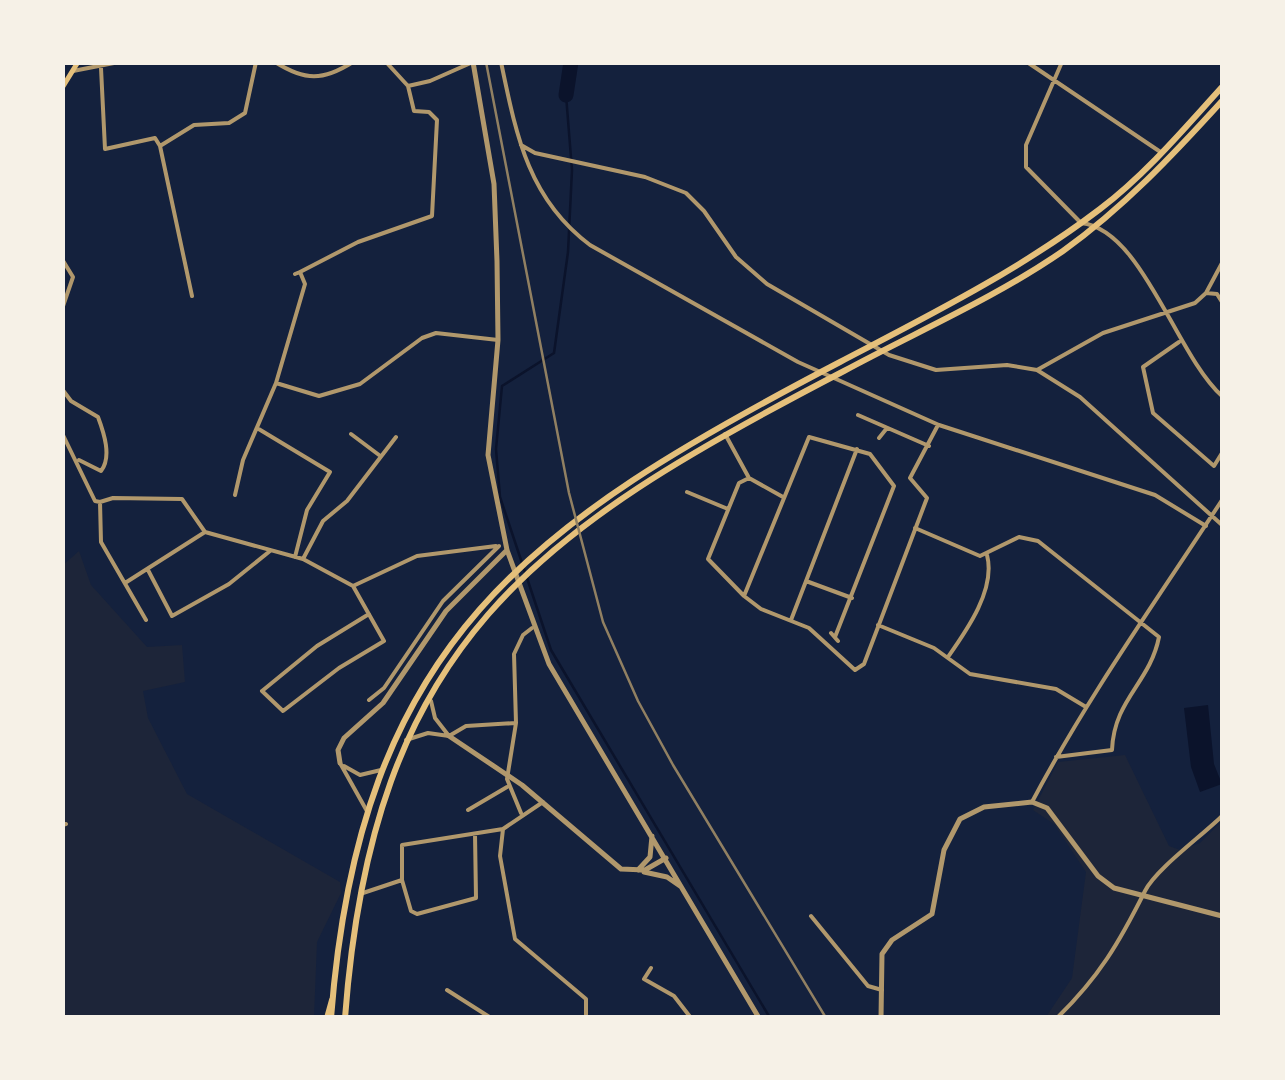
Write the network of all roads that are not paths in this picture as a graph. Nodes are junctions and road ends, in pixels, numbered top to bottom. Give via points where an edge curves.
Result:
1 (78, 62) edge
2 (119, 62) edge
3 (256, 62) edge
4 (275, 62) edge
5 (353, 62) edge
6 (473, 62) edge
7 (501, 62) edge
8 (1027, 62) edge
9 (1062, 62) edge
10 (388, 64) edge
11 (101, 68) junction
12 (73, 71) junction
13 (1056, 80) junction
14 (408, 86) junction
15 (1222, 87) edge
16 (62, 88) edge
17 (1222, 101) edge
18 (518, 142) junction
19 (160, 146) junction
20 (1162, 153) junction
21 (1081, 223) junction
22 (1097, 225) junction
23 (62, 259) edge
24 (1222, 262) edge
25 (1206, 293) junction
26 (192, 296) dead end
27 (1222, 302) edge
28 (62, 309) edge
29 (1162, 312) junction
30 (498, 340) junction
31 (1179, 342) junction
32 (1038, 370) junction
33 (276, 384) junction
34 (62, 388) edge
35 (1222, 396) edge
36 (858, 415) dead end
37 (939, 425) junction
38 (257, 428) junction
39 (887, 428) junction
40 (62, 433) edge
41 (350, 434) dead end
42 (725, 434) junction
43 (396, 437) dead end
44 (879, 438) dead end
45 (929, 446) junction
46 (857, 449) junction
47 (1222, 453) edge
48 (380, 456) junction
49 (76, 457) junction
50 (748, 478) junction
51 (687, 492) dead end
52 (234, 494) dead end
53 (784, 497) junction
54 (100, 502) junction
55 (1221, 503) edge
56 (728, 509) junction
57 (1214, 513) junction
58 (1206, 526) junction
59 (1222, 526) edge
60 (916, 528) junction
61 (206, 532) junction
62 (504, 547) junction
63 (270, 552) junction
64 (987, 555) junction
65 (295, 557) junction
66 (303, 559) junction
67 (148, 570) junction
68 (806, 581) junction
69 (125, 583) junction
70 (353, 586) junction
71 (744, 596) junction
72 (852, 598) junction
73 (369, 614) junction
74 (146, 620) dead end
75 (791, 620) junction
76 (1137, 623) junction
77 (878, 625) junction
78 (532, 628) junction
79 (835, 637) dead end
80 (948, 657) junction
81 (1222, 690) edge
82 (430, 695) junction
83 (368, 700) dead end
84 (1086, 707) junction
85 (516, 723) junction
86 (1222, 733) edge
87 (449, 736) junction
88 (406, 740) junction
89 (1056, 757) junction
90 (340, 763) junction
91 (382, 770) junction
92 (508, 786) junction
93 (543, 802) junction
94 (1032, 802) junction
95 (468, 810) dead end
96 (368, 813) junction
97 (522, 813) junction
98 (1222, 816) edge
99 (503, 830) junction
100 (652, 832) junction
101 (475, 834) junction
102 (666, 858) junction
103 (636, 872) junction
104 (402, 880) junction
105 (684, 890) junction
106 (360, 894) junction
107 (1144, 897) junction
108 (810, 916) dead end
109 (1222, 916) edge
110 (650, 968) dead end
111 (447, 990) dead end
112 (882, 990) junction
113 (329, 1018) edge
114 (345, 1018) edge
115 (491, 1018) edge
116 (586, 1018) edge
117 (691, 1018) edge
118 (759, 1018) edge
119 (881, 1018) edge
120 (1057, 1018) edge

1 - 12 main road
2 - 11 street
3 - 19 street via 246,113 230,122 194,125
4 - 5 street via 302,77 322,78
6 - 14 street
6 - 30 street via 494,184
7 - 18 street
8 - 13 street
9 - 13 street
10 - 14 street
11 - 12 street
11 - 19 street via 106,149 155,138
12 - 16 main road
13 - 20 street
13 - 21 street via 1023,160
14 - 33 street via 414,111 433,113 437,120 432,216 297,273 305,284
15 - 20 highway
17 - 22 highway
18 - 32 street via 527,150 686,193 736,257 768,284 889,355 936,370
18 - 37 street via 566,227 590,244 798,362
19 - 26 street
20 - 21 highway
21 - 22 street
21 - 91 highway via 607,494 518,567 470,618 414,698
22 - 29 street via 1142,269
22 - 42 highway via 1019,277
23 - 28 street via 73,277
24 - 25 street
25 - 27 street via 1218,294
25 - 29 street
29 - 31 street
29 - 32 street via 1103,333
30 - 33 street via 436,333 360,384 318,396
30 - 62 street via 488,455
31 - 35 street
31 - 47 street via 1143,367 1153,413 1214,466
32 - 57 street via 1080,397
33 - 38 street
34 - 49 street via 98,417 105,442 101,471
36 - 39 street
37 - 45 street
37 - 58 street via 1155,495
38 - 52 street
38 - 65 street via 330,472 307,510
39 - 44 street
39 - 45 street
40 - 49 street
41 - 48 street
42 - 50 street
42 - 82 highway via 615,500 529,570 473,630
43 - 48 street
45 - 60 street via 910,478 927,498
46 - 53 street via 809,436
46 - 68 street
46 - 72 street via 870,454 894,486
48 - 66 street via 348,501 322,521
49 - 54 street
50 - 53 street
50 - 56 street
51 - 56 street
53 - 71 street
54 - 61 street via 182,499
54 - 69 street via 101,542
55 - 57 street
56 - 71 street via 708,559
57 - 58 street
57 - 59 street
58 - 76 street
60 - 64 street
60 - 77 street
61 - 63 street
61 - 67 street
62 - 70 street via 417,556
62 - 78 street
62 - 83 street via 443,602 384,688
62 - 90 street via 446,611 383,703 344,738
63 - 65 street
63 - 67 street via 172,616
64 - 76 street via 1019,536 1038,541
64 - 80 street via 986,584
65 - 66 street
66 - 70 street
67 - 69 street
68 - 72 street
68 - 75 street
69 - 74 street
70 - 73 street
71 - 75 street
72 - 79 street
73 - 73 street via 384,642 282,711 262,691
75 - 77 street via 855,670 864,664
76 - 84 street
76 - 89 street via 1159,640 1116,716 1112,750
77 - 80 street
78 - 85 street via 514,654
78 - 100 street
80 - 84 street via 970,674 1056,689
81 - 86 street
82 - 87 street via 435,718
82 - 88 highway
84 - 89 street
85 - 87 street via 466,726
85 - 92 street
87 - 88 street
87 - 93 street
88 - 106 highway via 377,816
89 - 94 street
90 - 91 street via 360,775
90 - 96 street
91 - 96 highway
92 - 95 street
92 - 97 street
93 - 97 street
93 - 103 street via 613,864
94 - 107 street via 1047,808 1106,883
94 - 112 street via 984,807 960,819 944,850 932,914 882,954
96 - 113 highway via 348,886
97 - 99 street
98 - 107 street
99 - 101 street
99 - 116 street via 500,856 515,940 586,999
100 - 102 street
100 - 103 street via 650,857
101 - 104 street via 402,845
101 - 104 street via 476,898 414,914
102 - 103 street
102 - 105 street
103 - 105 street via 667,877
104 - 106 street
105 - 118 street
106 - 114 highway
107 - 109 street
107 - 120 street via 1106,963
108 - 112 street via 868,986
110 - 117 street via 644,979 674,996
111 - 115 street
112 - 119 street

